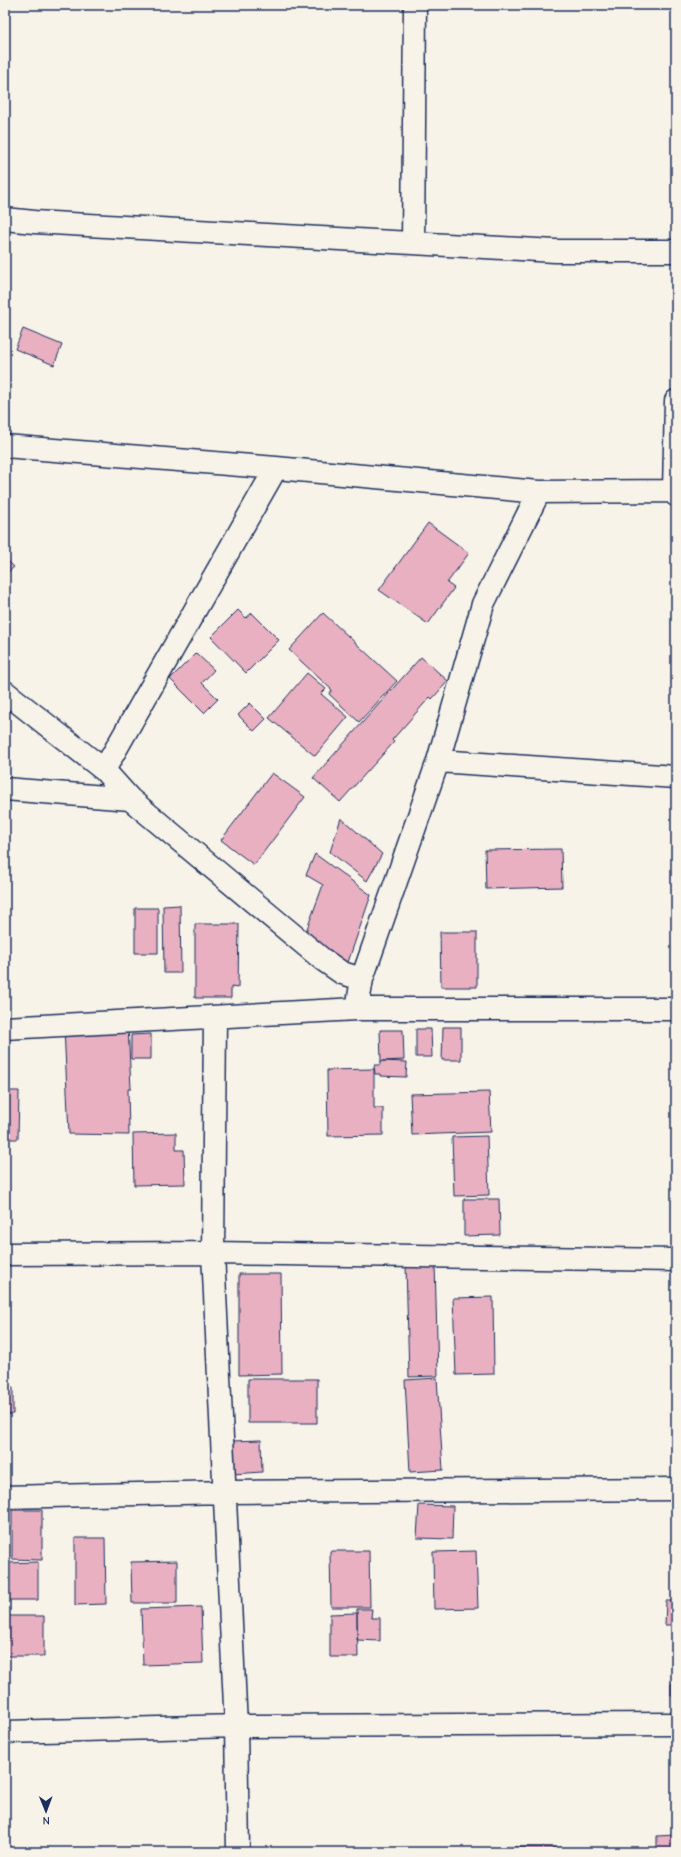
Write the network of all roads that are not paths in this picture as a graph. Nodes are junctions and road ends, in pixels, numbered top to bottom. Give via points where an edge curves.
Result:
1 (415, 5) edge
2 (5, 219) edge
3 (413, 243) junction
4 (676, 251) edge
5 (676, 401) edge
6 (5, 446) edge
7 (276, 468) junction
8 (539, 492) junction
9 (675, 493) edge
10 (5, 692) edge
11 (438, 761) junction
12 (104, 770) junction
13 (676, 777) edge
14 (5, 789) edge
15 (130, 799) junction
16 (362, 979) junction
17 (357, 1009) junction
18 (676, 1009) edge
19 (215, 1017) junction
20 (5, 1028) edge
21 (213, 1253) junction
22 (5, 1254) edge
23 (676, 1260) edge
24 (676, 1489) edge
25 (226, 1492) junction
26 (5, 1497) edge
27 (676, 1724) edge
28 (236, 1726) junction
29 (5, 1732) edge
30 (238, 1852) edge

1 - 3 street
2 - 3 street
3 - 4 street via 555,251
5 - 9 street
6 - 7 street
7 - 8 street
7 - 12 street
8 - 9 street
8 - 11 street via 483,604
10 - 12 street
11 - 13 street
11 - 16 street
12 - 15 street
14 - 15 street
15 - 16 street via 322,958 342,973
16 - 17 street
17 - 18 street
17 - 19 street
19 - 20 street
19 - 21 street
21 - 22 street
21 - 23 street
21 - 25 street
24 - 25 street
25 - 26 street
25 - 28 street
27 - 28 street
28 - 29 street
28 - 30 street

